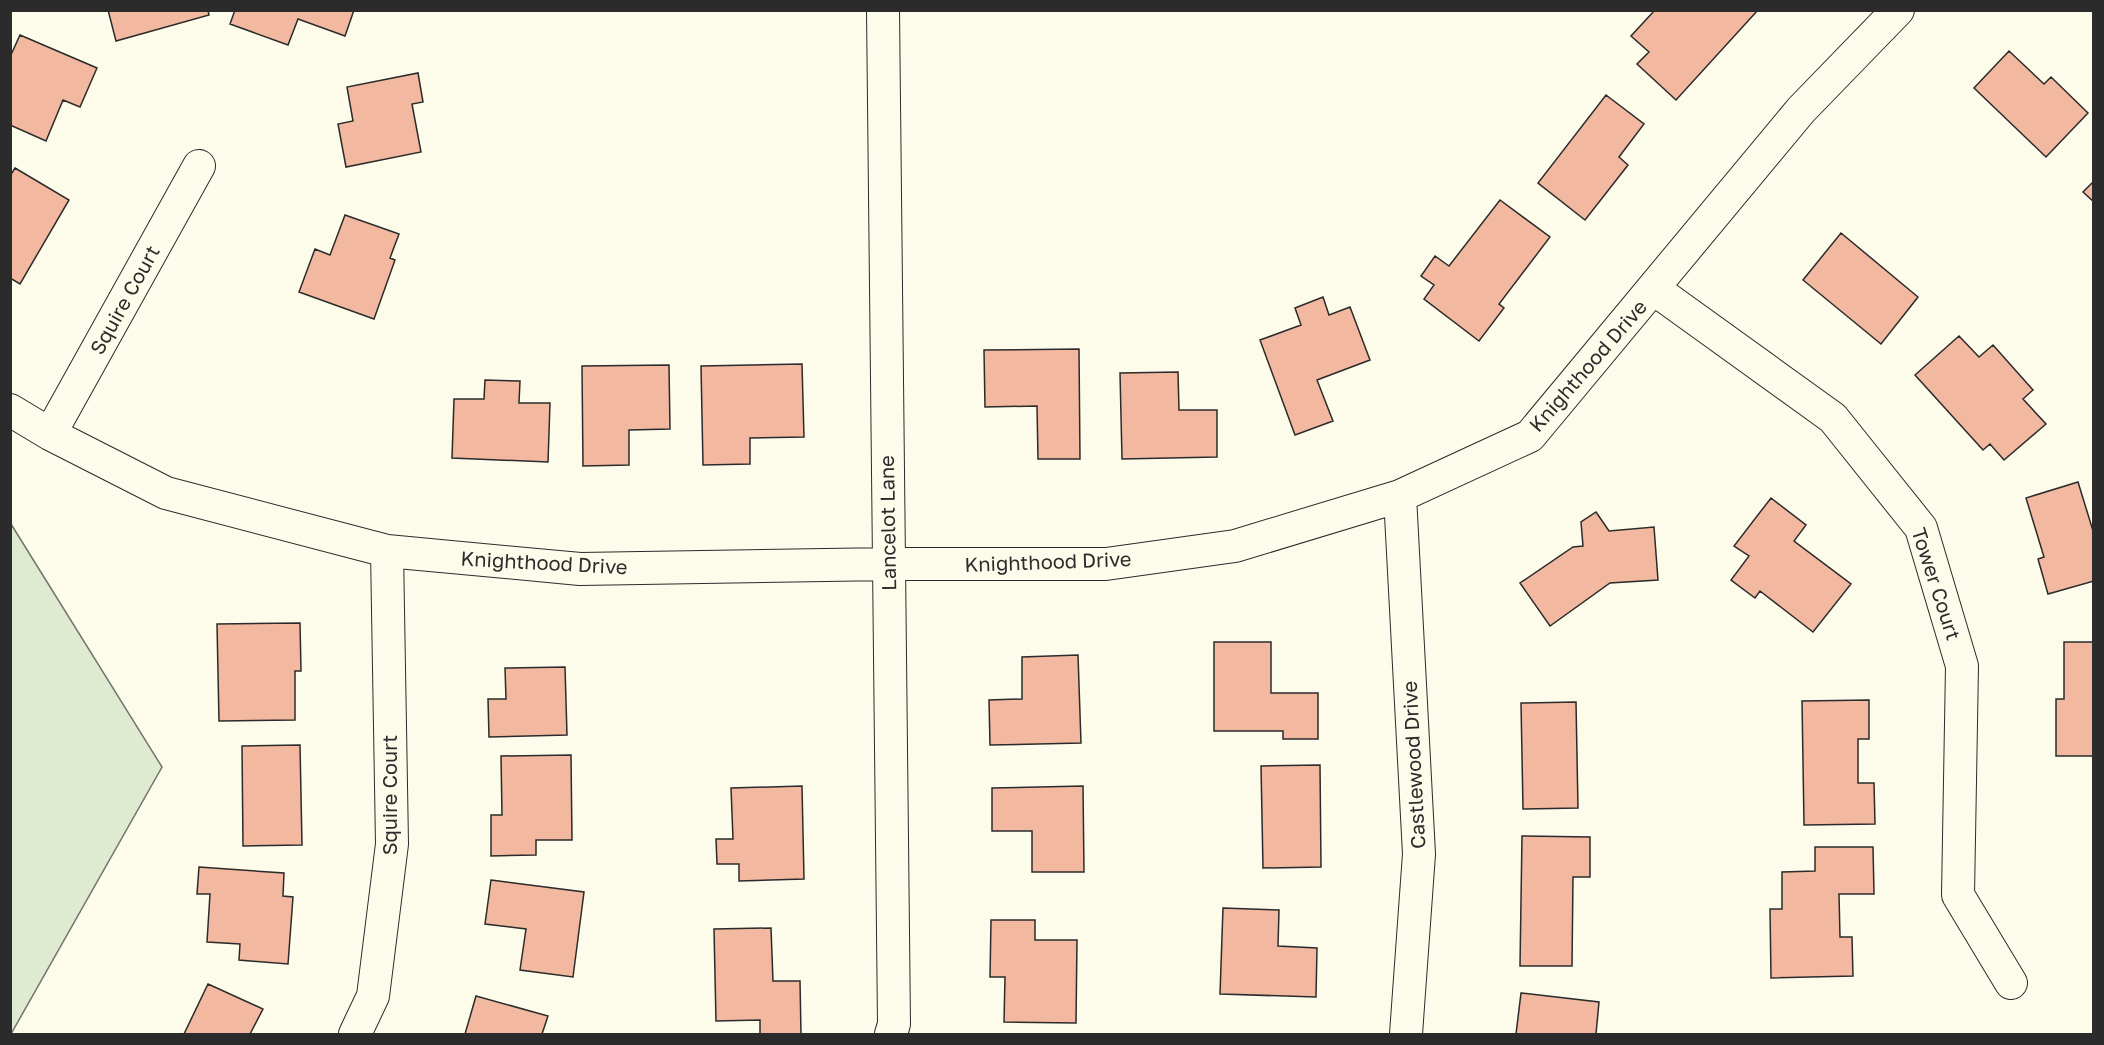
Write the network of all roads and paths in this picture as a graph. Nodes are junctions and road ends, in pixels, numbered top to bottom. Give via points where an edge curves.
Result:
1 (883, 10) edge
2 (1898, 10) edge
3 (199, 166) dead end
4 (1654, 289) junction
5 (10, 410) edge
6 (50, 434) junction
7 (1400, 496) junction
8 (387, 551) junction
9 (889, 564) junction
10 (2011, 983) dead end
11 (355, 1035) edge
12 (891, 1035) edge
13 (1406, 1035) edge

1 - 9 street, Lancelot Lane
2 - 4 street, Knighthood Drive via 1801,110
3 - 6 street, Squire Court
4 - 7 street, Knighthood Drive via 1530,436
4 - 10 street, Tower Court via 1833,418 1921,528 1962,666 1958,895
5 - 6 street, Knighthood Drive
6 - 8 street, Knighthood Drive via 165,493
7 - 9 street, Knighthood Drive via 1234,546 1106,564
7 - 13 street, Castlewood Drive via 1419,854
8 - 9 street, Knighthood Drive via 580,569
8 - 11 street, Squire Court via 392,844 373,996
9 - 12 street, Lancelot Lane via 894,1023

